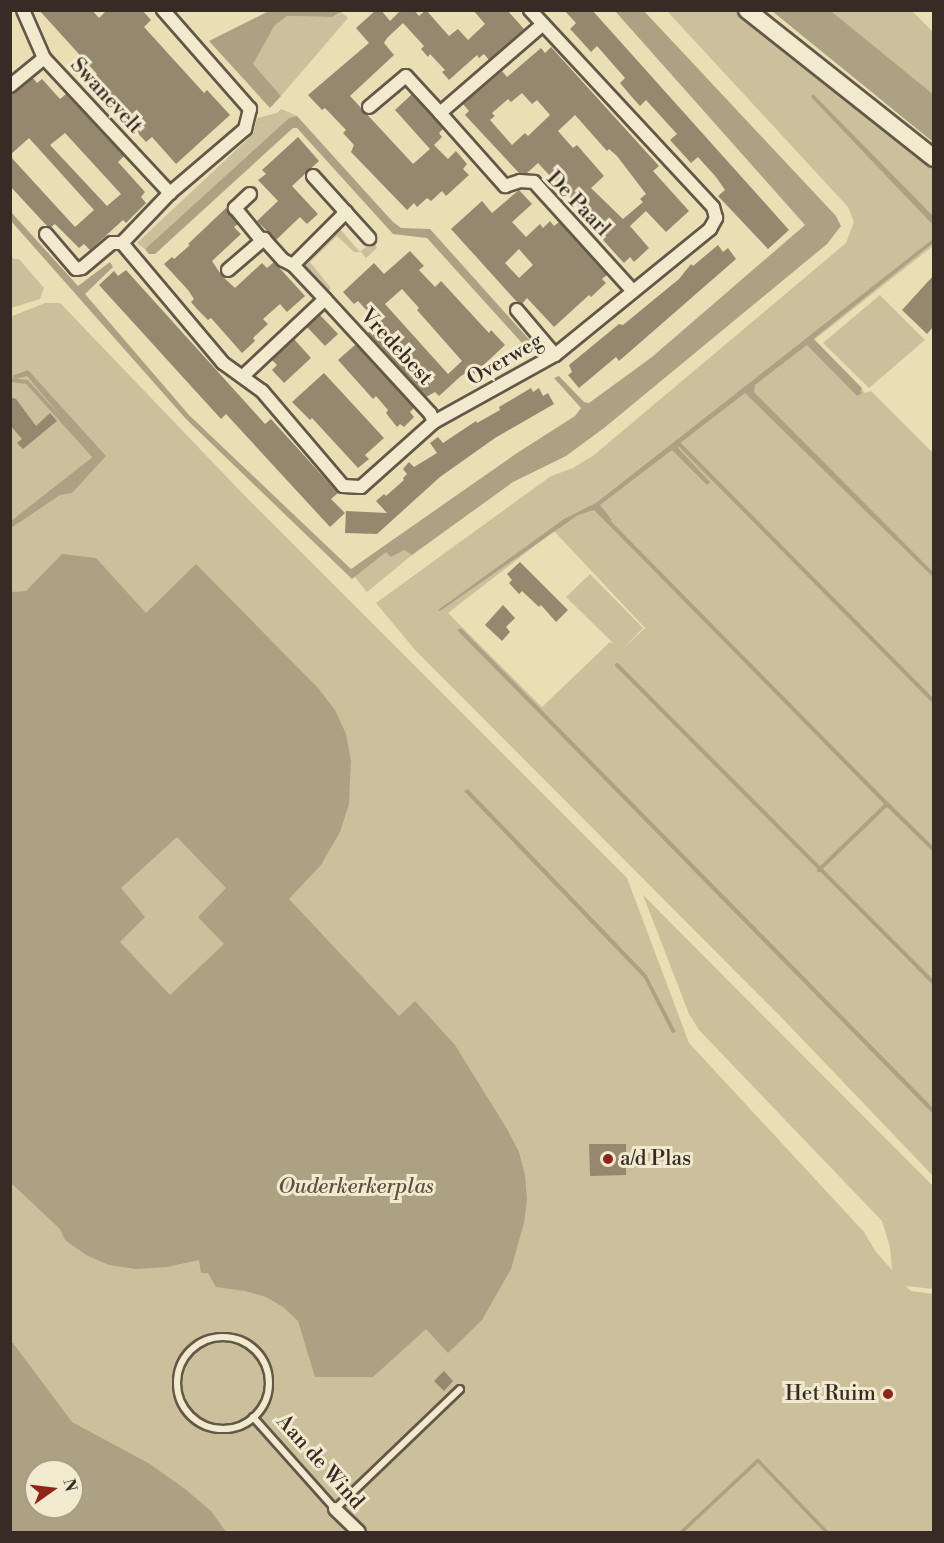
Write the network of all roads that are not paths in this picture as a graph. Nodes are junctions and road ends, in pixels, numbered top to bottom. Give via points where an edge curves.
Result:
1 (23, 10) edge
2 (163, 10) edge
3 (531, 10) edge
4 (747, 10) edge
5 (543, 24) junction
6 (44, 58) junction
7 (10, 86) edge
8 (369, 107) dead end
9 (440, 113) junction
10 (933, 158) edge
11 (314, 176) dead end
12 (170, 193) junction
13 (250, 194) dead end
14 (346, 212) junction
15 (46, 234) dead end
16 (369, 238) dead end
17 (262, 241) junction
18 (122, 243) junction
19 (292, 265) junction
20 (228, 270) dead end
21 (632, 290) junction
22 (325, 299) junction
23 (517, 310) dead end
24 (555, 355) junction
25 (243, 376) junction
26 (434, 422) junction
27 (460, 1389) dead end
28 (253, 1417) junction
29 (335, 1509) junction
30 (358, 1533) edge

1 - 6 street
2 - 12 street via 250,109 245,129
3 - 5 street, Overweg
4 - 10 street
5 - 9 street
5 - 21 street, Overweg via 713,207 716,218 710,228
6 - 7 street, Swanevelt
6 - 12 street, Swanevelt
8 - 9 street via 406,76
9 - 21 street, De Paarl via 505,186 534,182
11 - 14 street
12 - 18 street
13 - 17 street, Vredebest via 235,208
14 - 16 street
14 - 19 street
15 - 18 street via 76,269 112,243
17 - 19 street, Vredebest
17 - 20 street
18 - 25 street, Overweg via 223,363
19 - 22 street, Vredebest
21 - 24 street, Overweg
22 - 25 street
22 - 26 street, Vredebest
23 - 24 street
24 - 26 street, Overweg
25 - 26 street, Overweg via 262,392 343,486 361,487
27 - 29 lane
28 - 28 lane, Aan de Wind via 264,1404 269,1386 260,1355 251,1346 230,1337 197,1345 182,1362 178,1374 181,1401 188,1412 200,1422 220,1428 240,1425
28 - 29 lane, Aan de Wind
29 - 30 street, Aan de Wind

